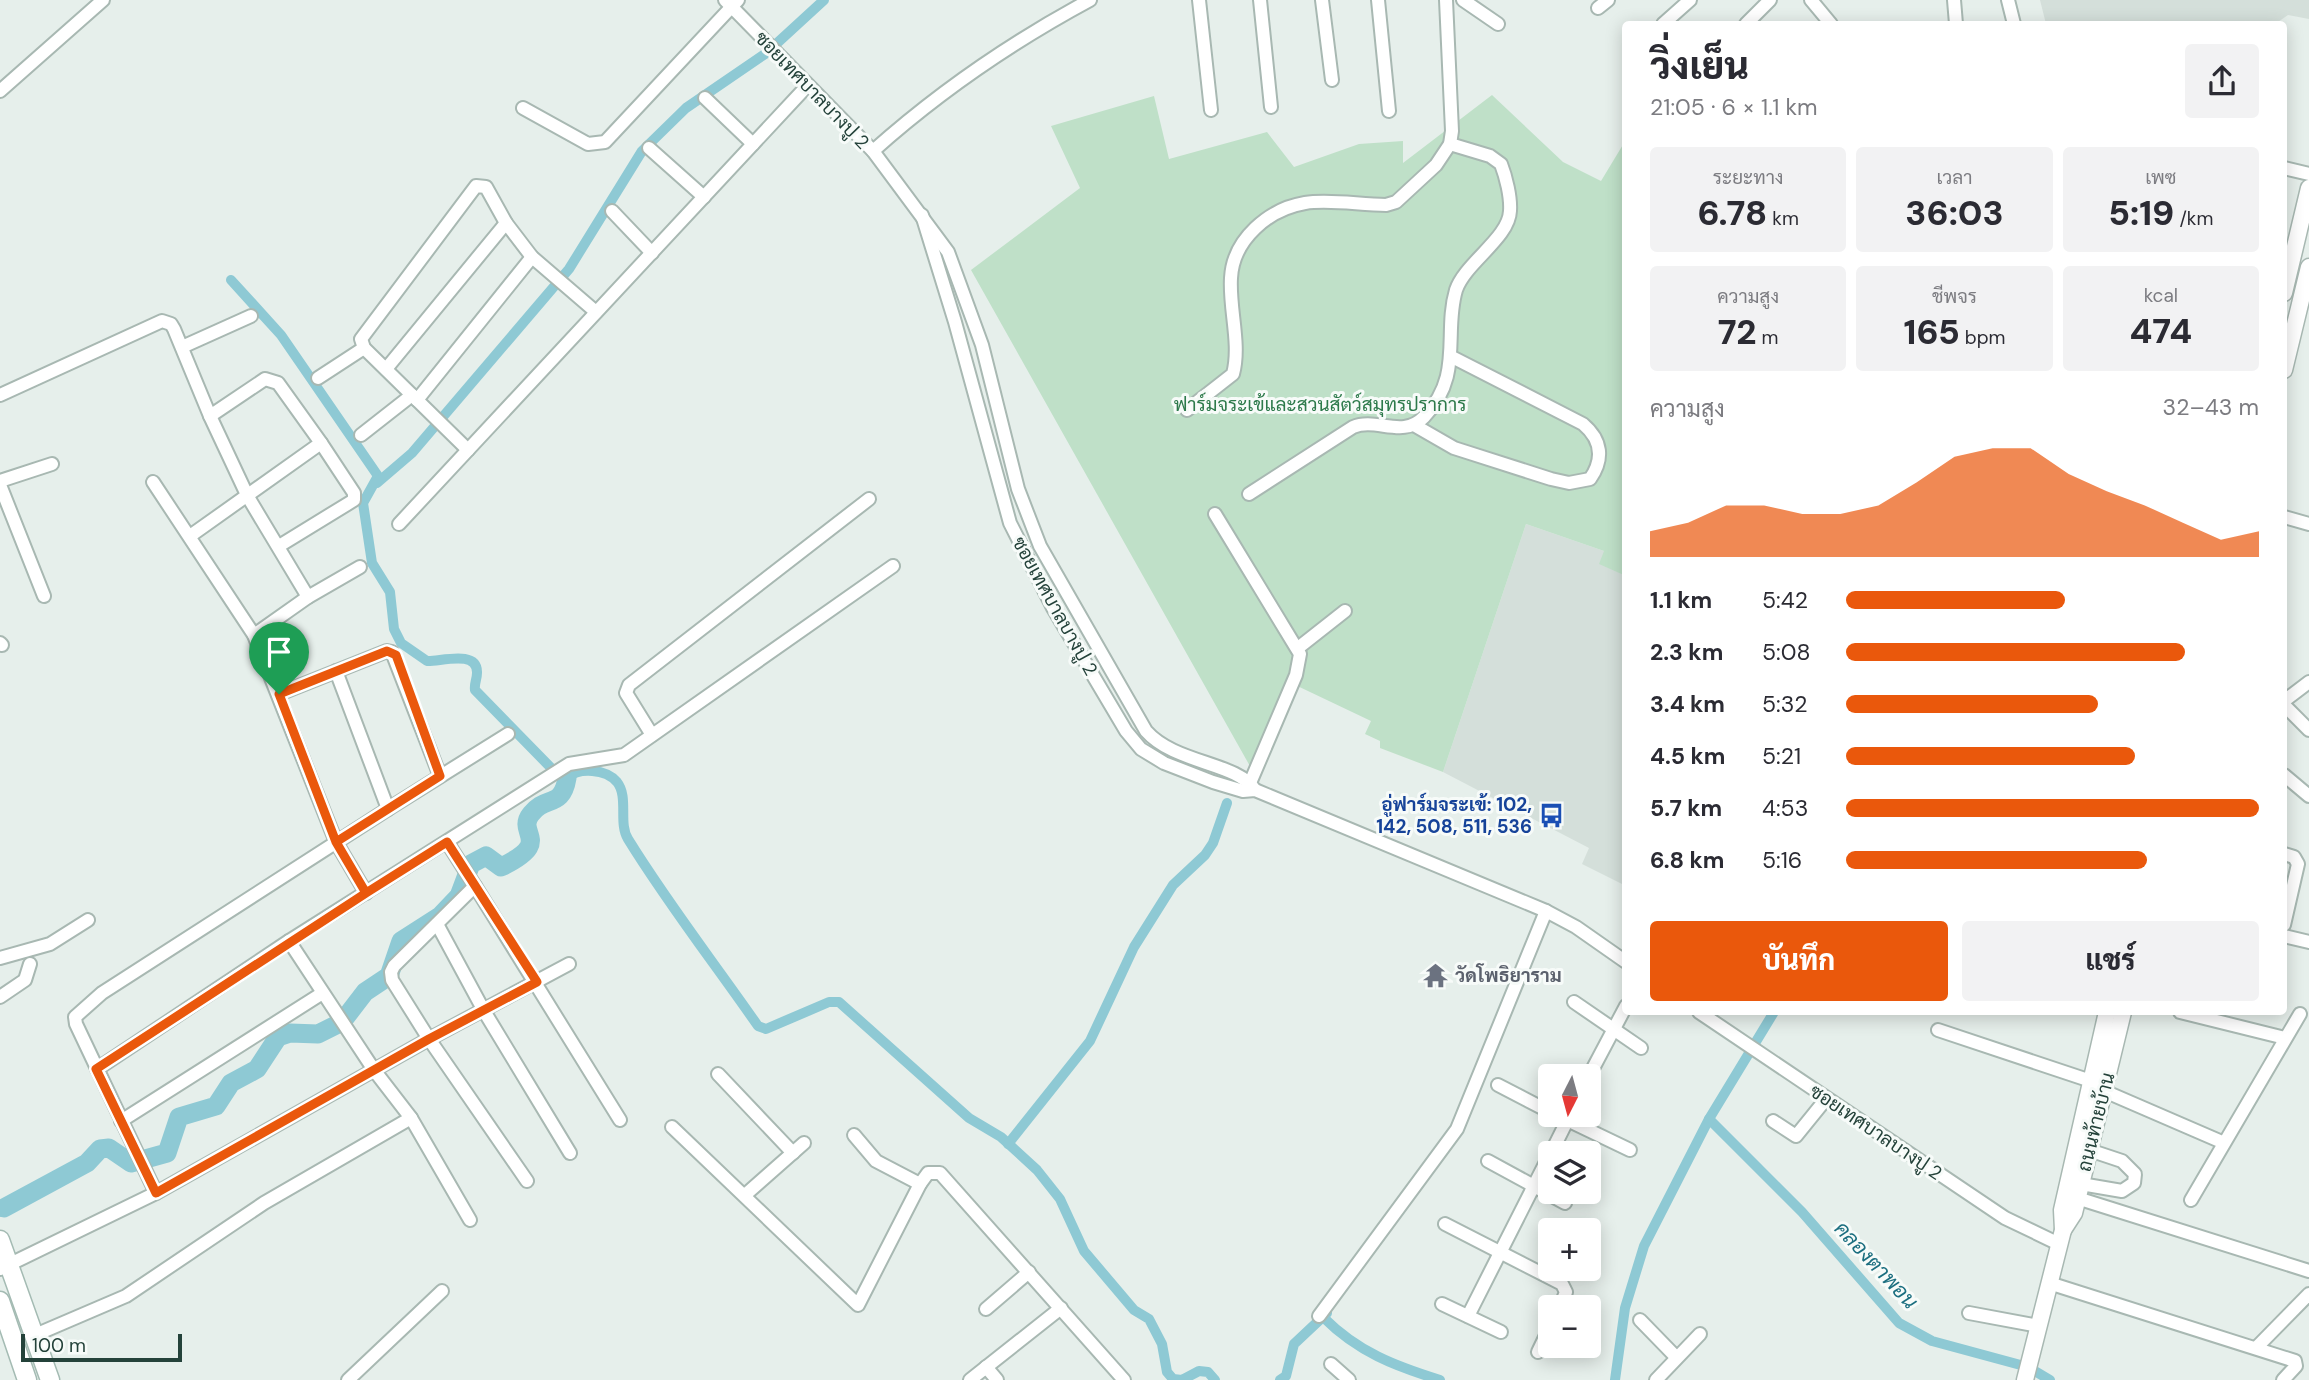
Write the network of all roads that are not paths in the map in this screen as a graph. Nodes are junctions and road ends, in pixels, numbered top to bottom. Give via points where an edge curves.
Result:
1 (103, 0) edge
2 (1090, 0) edge
3 (1199, 0) edge
4 (1260, 0) edge
5 (1322, 0) edge
6 (1378, 0) edge
7 (1446, 0) edge
8 (1463, 0) edge
9 (1690, 0) edge
10 (1811, 0) edge
11 (1954, 0) edge
12 (2008, 0) edge
13 (731, 2) edge
14 (1766, 2) edge
15 (1666, 21) edge
16 (1749, 21) edge
17 (1828, 21) edge
18 (1956, 21) edge
19 (2013, 21) edge
20 (1498, 24) dead end
21 (1332, 80) dead end
22 (808, 85) junction
23 (0, 91) edge
24 (705, 97) dead end
25 (1271, 107) dead end
26 (523, 108) dead end
27 (1211, 110) dead end
28 (1389, 111) dead end
29 (753, 144) junction
30 (1450, 144) junction
31 (649, 148) dead end
32 (873, 151) junction
33 (2287, 169) edge
34 (2309, 174) edge
35 (2309, 188) edge
36 (704, 197) junction
37 (611, 211) dead end
38 (922, 215) junction
39 (506, 223) junction
40 (2290, 243) edge
41 (652, 253) junction
42 (532, 257) junction
43 (2309, 267) edge
44 (2287, 268) edge
45 (596, 312) junction
46 (251, 316) dead end
47 (182, 347) junction
48 (364, 348) junction
49 (1452, 357) junction
50 (2287, 358) edge
51 (386, 369) junction
52 (318, 378) dead end
53 (0, 395) edge
54 (415, 397) junction
55 (1187, 411) dead end
56 (210, 416) junction
57 (1414, 425) junction
58 (361, 435) dead end
59 (321, 443) junction
60 (468, 450) junction
61 (52, 464) dead end
62 (153, 482) dead end
63 (0, 483) edge
64 (1249, 494) dead end
65 (248, 497) junction
66 (869, 499) dead end
67 (1215, 514) dead end
68 (2287, 518) edge
69 (399, 524) dead end
70 (2309, 524) edge
71 (190, 536) junction
72 (279, 546) junction
73 (892, 566) dead end
74 (360, 567) dead end
75 (44, 596) dead end
76 (308, 597) junction
77 (1345, 611) dead end
78 (254, 635) junction
79 (1298, 648) junction
80 (336, 671) junction
81 (2309, 682) edge
82 (279, 694) junction
83 (2287, 700) edge
84 (2287, 706) edge
85 (2309, 730) edge
86 (508, 734) dead end
87 (652, 735) junction
88 (440, 776) junction
89 (2287, 778) edge
90 (1252, 786) junction
91 (2309, 796) edge
92 (388, 809) junction
93 (336, 842) junction
94 (447, 842) junction
95 (2287, 855) edge
96 (475, 886) junction
97 (366, 893) junction
98 (1546, 911) junction
99 (2287, 912) edge
100 (88, 920) dead end
101 (437, 924) junction
102 (2287, 937) edge
103 (289, 941) junction
104 (2309, 942) edge
105 (0, 958) edge
106 (1622, 959) edge
107 (30, 964) dead end
108 (569, 964) dead end
109 (537, 982) junction
110 (321, 994) junction
111 (0, 997) edge
112 (1574, 1002) dead end
113 (484, 1011) junction
114 (1622, 1012) edge
115 (2300, 1014) dead end
116 (1703, 1015) edge
117 (2107, 1015) edge
118 (2122, 1015) edge
119 (2192, 1015) edge
120 (1611, 1029) junction
121 (1938, 1030) dead end
122 (2285, 1038) junction
123 (429, 1039) junction
124 (1641, 1048) dead end
125 (1595, 1064) edge
126 (96, 1069) junction
127 (374, 1070) junction
128 (718, 1074) dead end
129 (1497, 1084) dead end
130 (2097, 1086) junction
131 (1826, 1099) junction
132 (1538, 1106) edge
133 (411, 1118) junction
134 (620, 1120) dead end
135 (121, 1121) junction
136 (1773, 1121) dead end
137 (672, 1127) dead end
138 (1585, 1127) edge
139 (855, 1135) dead end
140 (2222, 1142) junction
141 (804, 1143) dead end
142 (1630, 1150) dead end
143 (2089, 1150) junction
144 (570, 1153) dead end
145 (793, 1153) junction
146 (1488, 1161) dead end
147 (1538, 1180) edge
148 (527, 1181) dead end
149 (920, 1184) junction
150 (1535, 1186) junction
151 (1538, 1188) edge
152 (2079, 1191) junction
153 (156, 1193) junction
154 (745, 1195) junction
155 (2191, 1200) dead end
156 (470, 1220) dead end
157 (1445, 1224) dead end
158 (2061, 1237) junction
159 (0, 1240) edge
160 (1500, 1253) junction
161 (4, 1267) edge
162 (2309, 1271) edge
163 (1029, 1272) junction
164 (2049, 1283) junction
165 (442, 1291) dead end
166 (2309, 1294) edge
167 (1565, 1295) edge
168 (0, 1301) edge
169 (1442, 1304) dead end
170 (1061, 1308) junction
171 (986, 1309) dead end
172 (1969, 1314) dead end
173 (1319, 1316) dead end
174 (1468, 1316) junction
175 (1640, 1320) dead end
176 (2039, 1326) junction
177 (1501, 1332) dead end
178 (1700, 1334) dead end
179 (35, 1335) junction
180 (2256, 1348) junction
181 (1676, 1357) junction
182 (1331, 1364) dead end
183 (986, 1367) junction
184 (2027, 1373) edge
185 (27, 1380) edge
186 (50, 1380) edge
187 (348, 1380) edge
188 (970, 1380) edge
189 (997, 1380) edge
190 (1124, 1380) edge
191 (1349, 1380) edge
192 (1656, 1380) edge
193 (2283, 1380) edge

1 - 23 street
2 - 32 street via 1007,47
3 - 27 street
4 - 25 street
5 - 21 street
6 - 28 street
7 - 30 street
8 - 20 street
9 - 15 street
10 - 17 street
11 - 18 street
12 - 19 street
13 - 22 street, ซอยเทศบาลบางปู 2
13 - 26 street via 605,142 588,144
14 - 16 street
22 - 29 street
22 - 32 street, ซอยเทศบาลบางปู 2
24 - 29 street
29 - 36 street
30 - 49 street via 1501,164 1510,211 1503,228 1457,289
30 - 55 street via 1436,165 1396,202 1307,203 1285,208 1251,231 1234,260 1231,277 1233,374
31 - 36 street
32 - 38 street, ซอยเทศบาลบางปู 2
33 - 34 street
35 - 40 street
36 - 41 street
37 - 41 street
38 - 90 street, ซอยเทศบาลบางปู 2 via 948,251 968,302 1027,517 1146,731 1163,747
38 - 90 street, ซอยเทศบาลบางปู 2 via 1010,523 1053,608 1141,749 1213,782 1242,791
39 - 42 street
39 - 48 street via 486,187 476,186 362,335
39 - 51 street
40 - 44 street
41 - 45 street
42 - 45 street
42 - 54 street
43 - 50 street
45 - 60 street
46 - 47 street
47 - 53 street via 171,324 162,321
47 - 56 street
48 - 51 street
48 - 52 street
49 - 57 street via 1434,405
49 - 57 street via 1583,424 1595,433 1599,467 1590,479 1569,483 1454,448
51 - 54 street
54 - 58 street
54 - 60 street
56 - 59 street via 265,379 272,379
56 - 65 street
57 - 64 street via 1358,425
59 - 65 street
59 - 72 street via 354,500
60 - 69 street
61 - 63 street
62 - 71 street
63 - 75 street
65 - 71 street
65 - 72 street
66 - 87 street via 629,685 626,693
67 - 79 street
68 - 70 street
71 - 78 street
72 - 76 street
73 - 87 street
74 - 76 street
76 - 78 street
77 - 79 street
78 - 82 street
79 - 90 street via 1296,676
80 - 82 street
80 - 88 street via 387,651 396,655
80 - 92 street
81 - 83 street
82 - 93 street
84 - 85 street
86 - 88 street
87 - 94 street via 619,758 569,764
88 - 92 street
89 - 91 street
90 - 98 street, ซอยเทศบาลบางปู 2
92 - 93 street
93 - 97 street
93 - 126 street via 79,1010 76,1024
94 - 96 street
94 - 97 street
95 - 99 street via 2298,864
96 - 101 street
96 - 109 street
97 - 103 street
98 - 106 street, ซอยเทศบาลบางปู 2
98 - 173 street via 1457,1129
100 - 105 street via 50,944
101 - 113 street
101 - 123 street via 391,972
102 - 104 street
103 - 110 street
103 - 126 street
107 - 111 street via 25,980
108 - 109 street
109 - 113 street
109 - 134 street
110 - 127 street
110 - 135 street
112 - 120 street
113 - 123 street
113 - 144 street
114 - 120 street
115 - 122 street
116 - 131 street, ซอยเทศบาลบางปู 2
117 - 130 street, ถนนท้ายบ้าน
118 - 130 street, ถนนท้ายบ้าน
119 - 122 street
120 - 124 street
120 - 125 street
121 - 130 street
122 - 140 street
123 - 127 street
123 - 148 street
126 - 135 street
127 - 133 street
127 - 153 street
128 - 145 street
129 - 132 street
130 - 140 street
130 - 143 street, ถนนท้ายบ้าน
130 - 158 street, ถนนท้ายบ้าน via 2062,1210
131 - 136 street via 1796,1136
131 - 158 street, ซอยเทศบาลบางปู 2 via 2005,1218
133 - 156 street
133 - 179 street via 264,1203 126,1296
135 - 153 street
137 - 154 street
138 - 142 street
139 - 149 street via 876,1161
140 - 155 street
141 - 145 street
143 - 152 street, ถนนท้ายบ้าน
143 - 152 street via 2131,1167 2134,1183 2122,1191
145 - 154 street
146 - 150 street
147 - 150 street
149 - 154 street via 858,1305
149 - 163 street via 928,1173 945,1177
150 - 151 street
150 - 160 street
152 - 158 street, ถนนท้ายบ้าน
152 - 162 street
153 - 161 street
157 - 160 street
158 - 164 street, ถนนท้ายบ้าน
159 - 161 main road
160 - 167 street via 1562,1284
160 - 174 street
161 - 179 main road
163 - 170 street
163 - 171 street
164 - 176 street, ถนนท้ายบ้าน
164 - 180 street
165 - 187 street
166 - 180 street
168 - 185 main road
169 - 174 street
170 - 183 street
170 - 190 street
172 - 176 street
174 - 177 street
175 - 181 street
176 - 184 street, ถนนท้ายบ้าน
178 - 181 street
179 - 186 main road
180 - 193 street via 2296,1362
181 - 192 street
182 - 191 street
183 - 188 street
183 - 189 street

